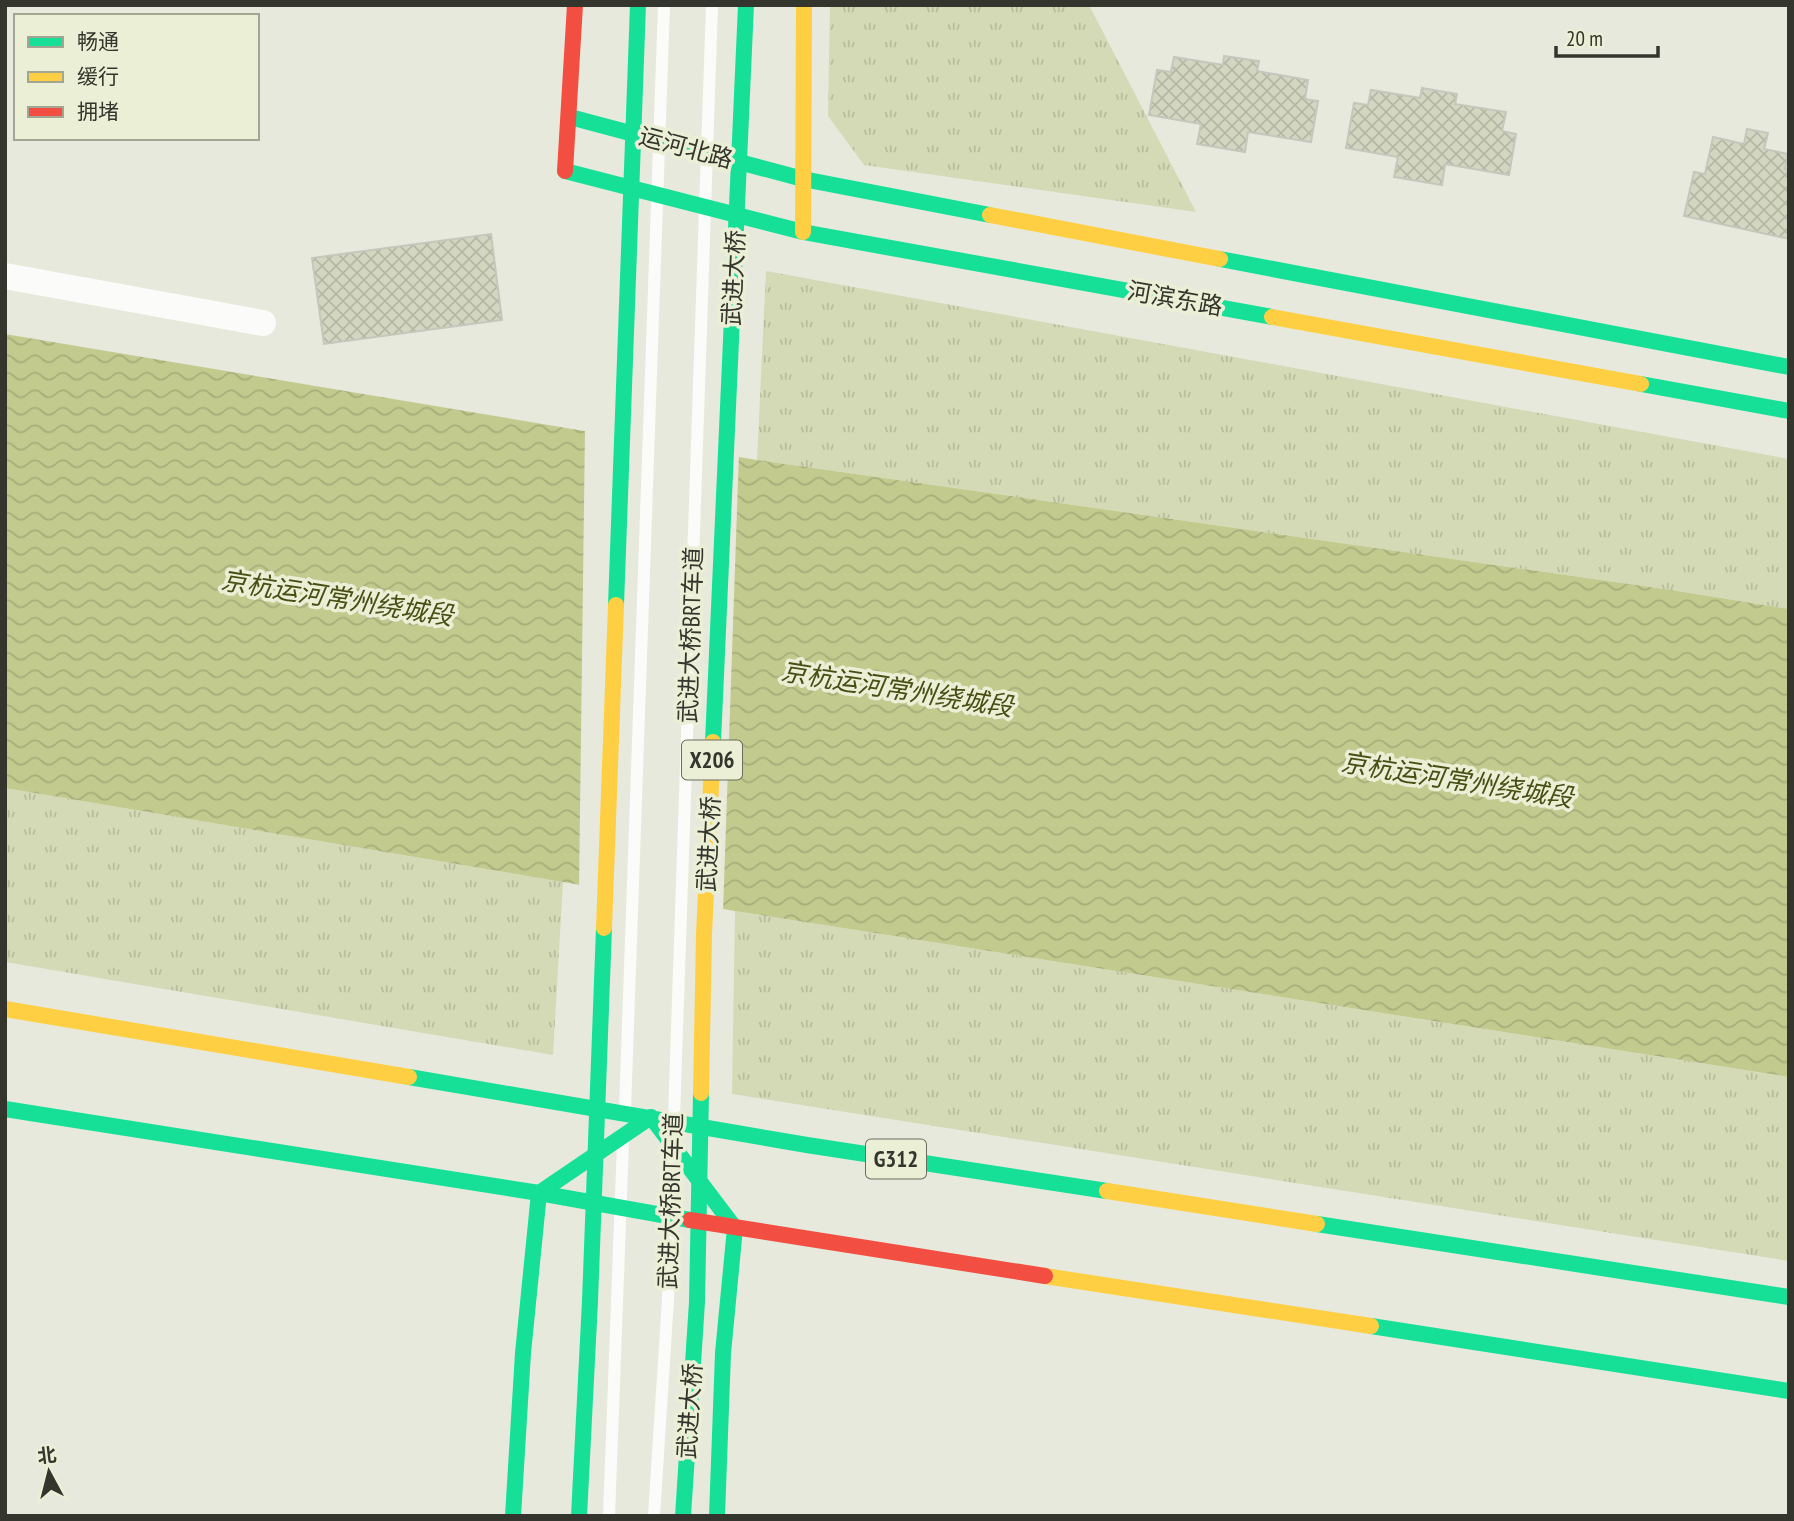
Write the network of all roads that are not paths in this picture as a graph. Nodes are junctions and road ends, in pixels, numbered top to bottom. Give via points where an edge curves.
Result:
1 (575, 5) edge
2 (638, 5) edge
3 (664, 5) edge
4 (712, 5) edge
5 (746, 5) edge
6 (804, 5) edge
7 (570, 117) junction
8 (803, 179) junction
9 (803, 232) junction
10 (5, 276) edge
11 (263, 323) dead end
12 (1789, 367) edge
13 (1789, 411) edge
14 (5, 1009) edge
15 (5, 1109) edge
16 (651, 1117) junction
17 (539, 1194) junction
18 (735, 1228) junction
19 (1789, 1297) edge
20 (1789, 1391) edge
21 (513, 1516) edge
22 (579, 1516) edge
23 (609, 1516) edge
24 (654, 1516) edge
25 (683, 1516) edge
26 (717, 1516) edge

1 - 7 main road
2 - 22 main road
3 - 23 lane, 武进大桥BRT车道
4 - 24 lane, 武进大桥BRT车道 via 668,1299
5 - 25 main road, 武进大桥 / X206 via 704,935 697,1302
6 - 8 main road
7 - 8 main road, 运河北路
7 - 9 main road, 河滨东路 via 565,171
8 - 9 main road
8 - 12 main road, 河滨东路
9 - 13 main road, 河滨东路
10 - 11 street
14 - 16 main road, G312
15 - 17 main road
16 - 17 main road
16 - 18 main road
16 - 19 main road, G312
17 - 18 main road
17 - 21 main road
18 - 20 main road
18 - 26 main road via 723,1353

